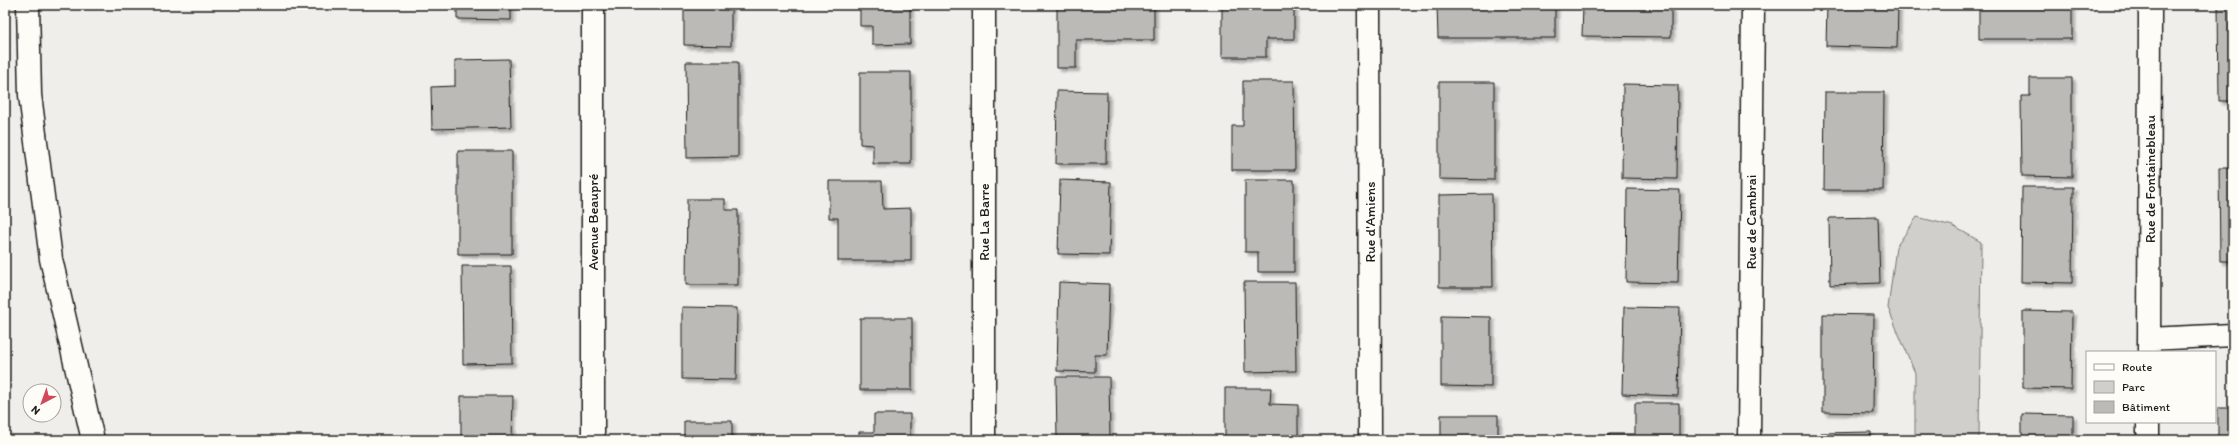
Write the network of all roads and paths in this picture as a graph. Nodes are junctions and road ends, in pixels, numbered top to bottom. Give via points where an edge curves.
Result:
1 (28, 5) edge
2 (593, 5) edge
3 (984, 5) edge
4 (1369, 5) edge
5 (1753, 5) edge
6 (2150, 5) edge
7 (2233, 335) edge
8 (2149, 346) edge
9 (2148, 423) edge
10 (93, 440) edge
11 (593, 440) edge
12 (984, 440) edge
13 (1370, 440) edge
14 (1749, 440) edge
15 (2148, 440) edge

1 - 10 main road via 30,95 51,259
2 - 11 main road, Avenue Beaupré
3 - 12 main road, Rue La Barre
4 - 13 main road, Rue d'Amiens
5 - 14 main road, Rue de Cambrai
6 - 8 main road, Rue de Fontainebleau
7 - 8 main road
9 - 15 main road

